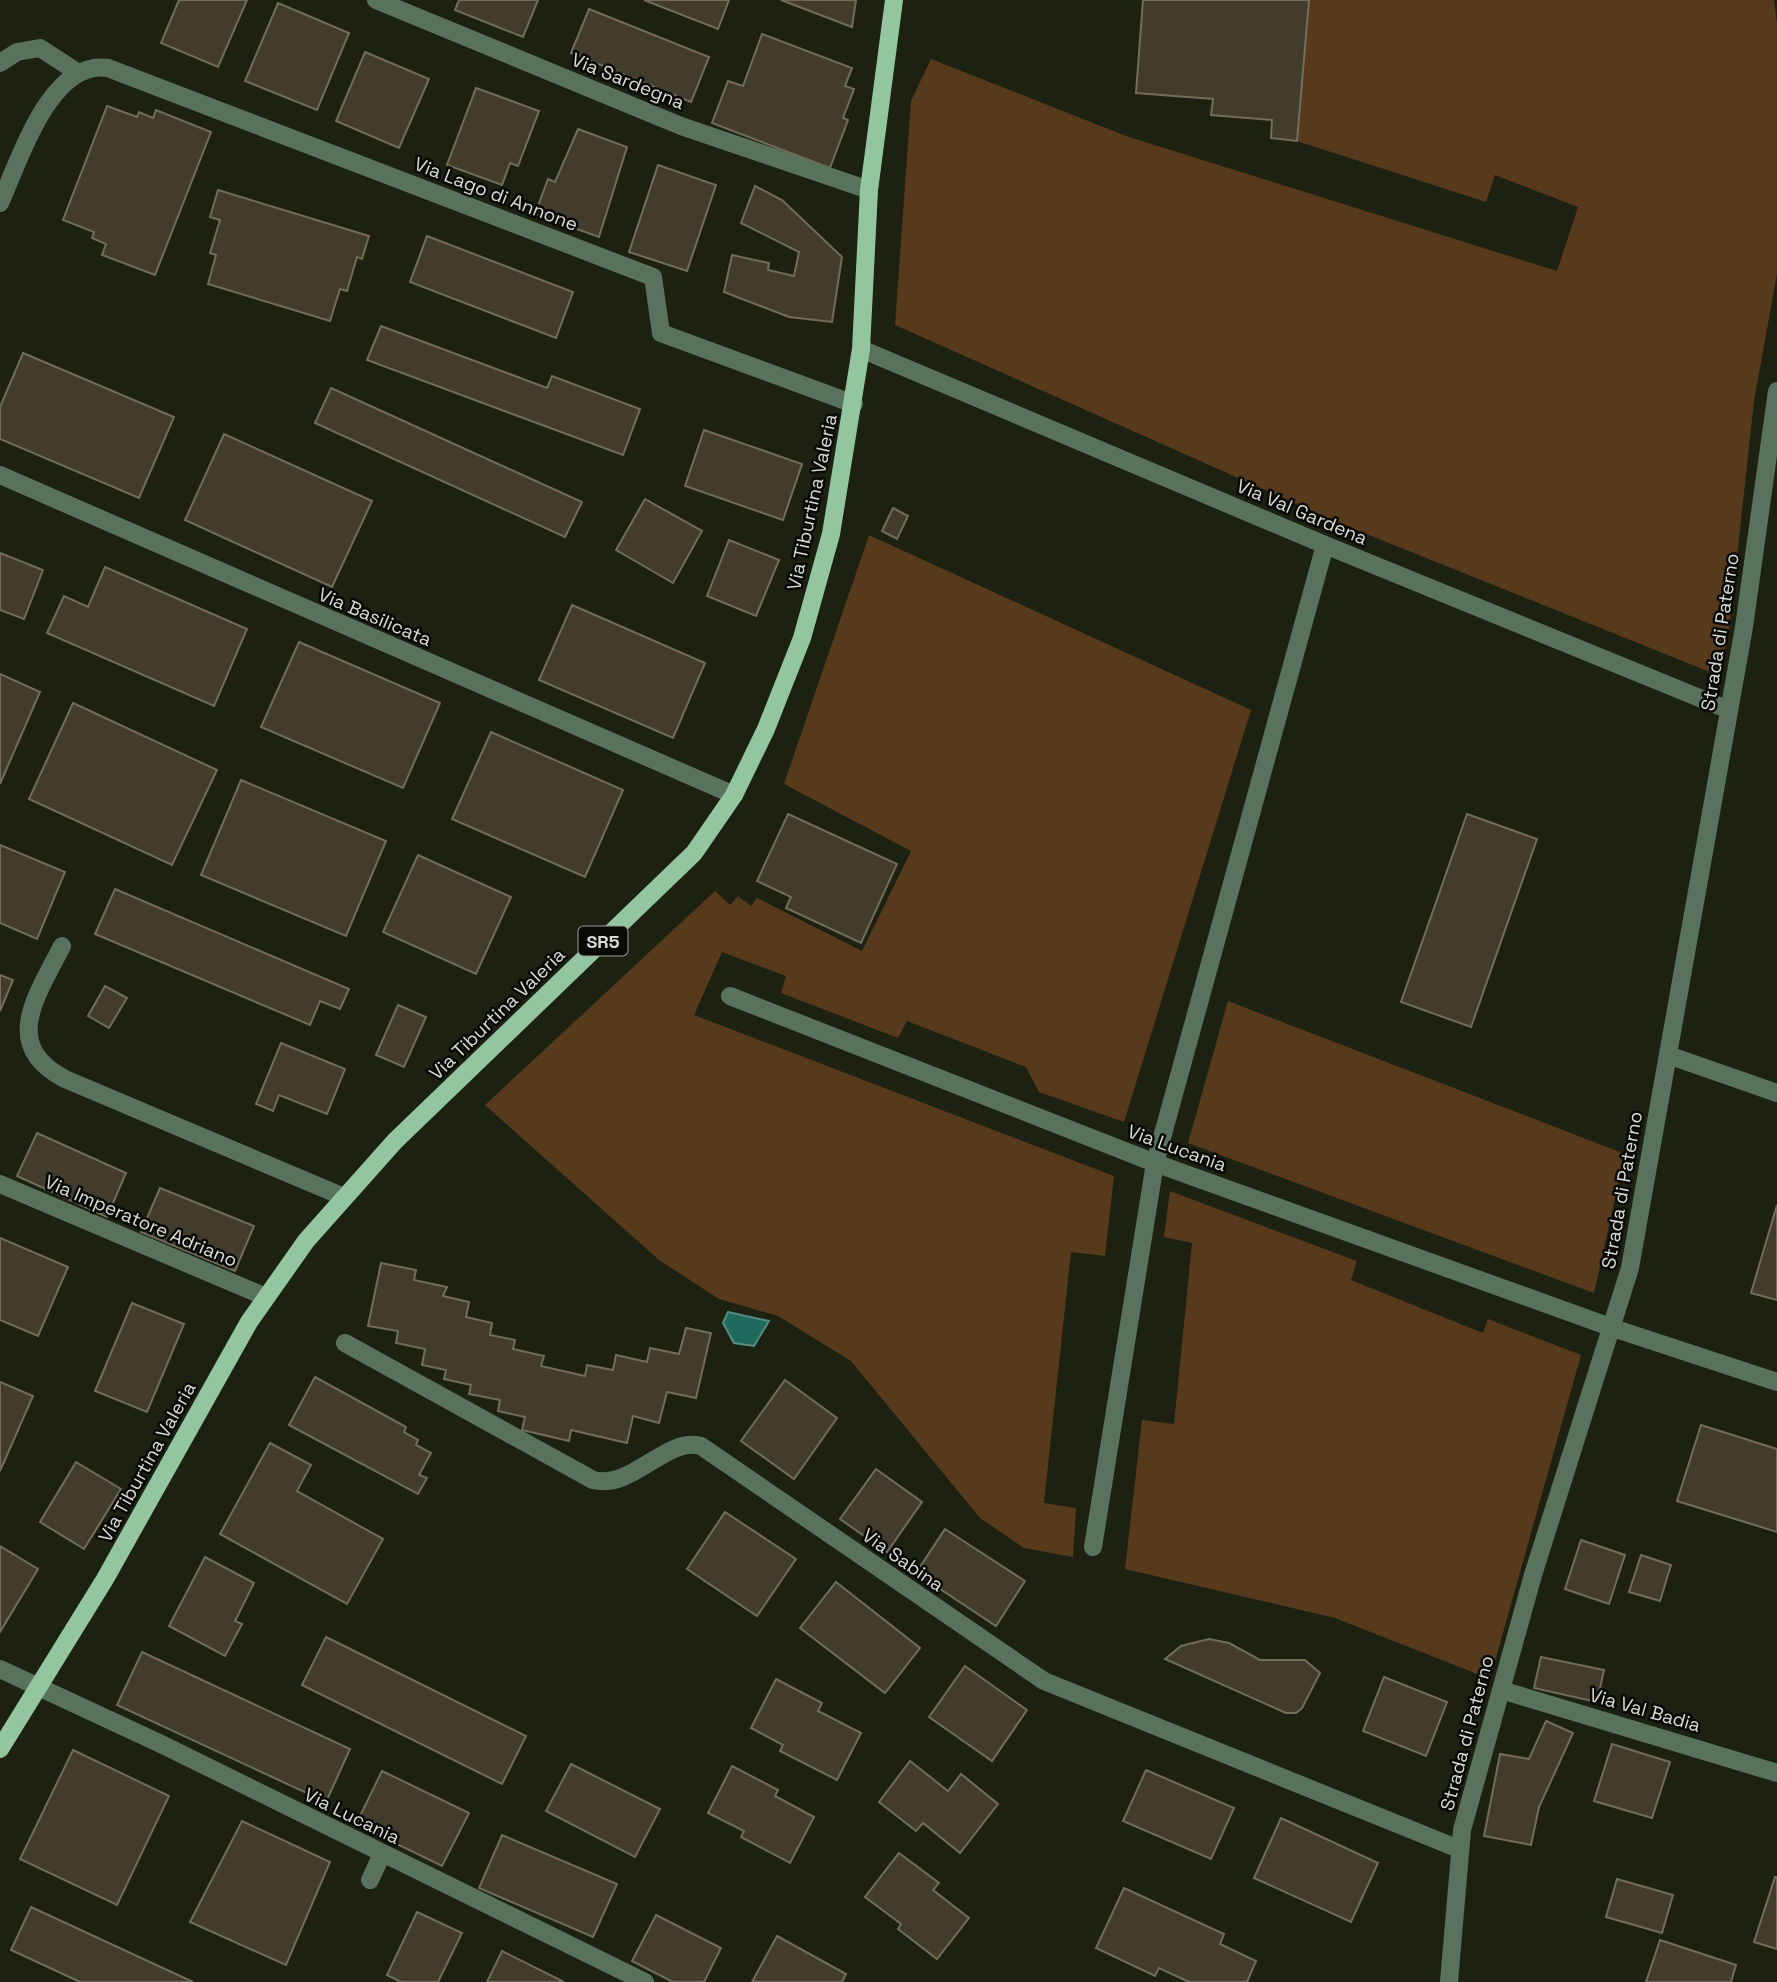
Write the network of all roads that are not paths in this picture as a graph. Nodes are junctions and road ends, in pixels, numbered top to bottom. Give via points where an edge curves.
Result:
1 (376, 0) edge
2 (894, 0) edge
3 (0, 63) edge
4 (77, 72) junction
5 (869, 190) junction
6 (0, 203) edge
7 (861, 349) junction
8 (1777, 391) edge
9 (854, 404) junction
10 (0, 475) edge
11 (1325, 545) junction
12 (1729, 710) junction
13 (734, 795) junction
14 (62, 946) dead end
15 (730, 996) dead end
16 (1668, 1055) junction
17 (1777, 1093) edge
18 (1155, 1163) junction
19 (0, 1184) edge
20 (344, 1197) junction
21 (266, 1297) junction
22 (1613, 1328) junction
23 (345, 1343) dead end
24 (1777, 1382) edge
25 (1093, 1547) dead end
26 (0, 1669) edge
27 (40, 1687) junction
28 (1501, 1690) junction
29 (0, 1749) edge
30 (1777, 1773) edge
31 (1459, 1849) junction
32 (382, 1854) junction
33 (370, 1880) dead end
34 (645, 1982) edge
35 (1449, 1982) edge

1 - 5 street, Via Sardegna via 681,126
2 - 5 main road, Via Tiburtina Valeria / SR5
3 - 4 street via 17,52 40,48
4 - 6 street via 49,101
4 - 9 street, Via Lago di Annone via 108,68 653,276 661,333
5 - 7 main road, Via Tiburtina Valeria / SR5
7 - 9 main road, Via Tiburtina Valeria / SR5
7 - 11 street, Via Val Gardena
8 - 12 street, Strada di Paterno
9 - 13 main road, Via Tiburtina Valeria / SR5 via 831,534 813,603 786,683
10 - 13 street, Via Basilicata
11 - 12 street, Via Val Gardena
11 - 18 street
12 - 16 street, Strada di Paterno
13 - 20 main road, Via Tiburtina Valeria / SR5 via 694,853
14 - 20 street via 26,1019 25,1040 36,1059 65,1079
15 - 18 street, Via Lucania
16 - 17 street
16 - 22 street, Strada di Paterno via 1630,1268
18 - 22 street, Via Lucania
18 - 25 street
19 - 21 street, Via Imperatore Adriano
20 - 21 main road, Via Tiburtina Valeria / SR5
21 - 27 main road, Via Tiburtina Valeria / SR5
22 - 24 street, Via Lucania
22 - 28 street, Strada di Paterno
23 - 31 street, Via Sabina via 593,1480 619,1479 683,1445 701,1446 1044,1681
26 - 27 street, Via Lucania
27 - 29 main road, Via Tiburtina Valeria / SR5
27 - 32 street, Via Lucania
28 - 30 street, Via Val Badia
28 - 31 street, Strada di Paterno
31 - 35 street, Strada di Paterno
32 - 33 street
32 - 34 street, Via Lucania

